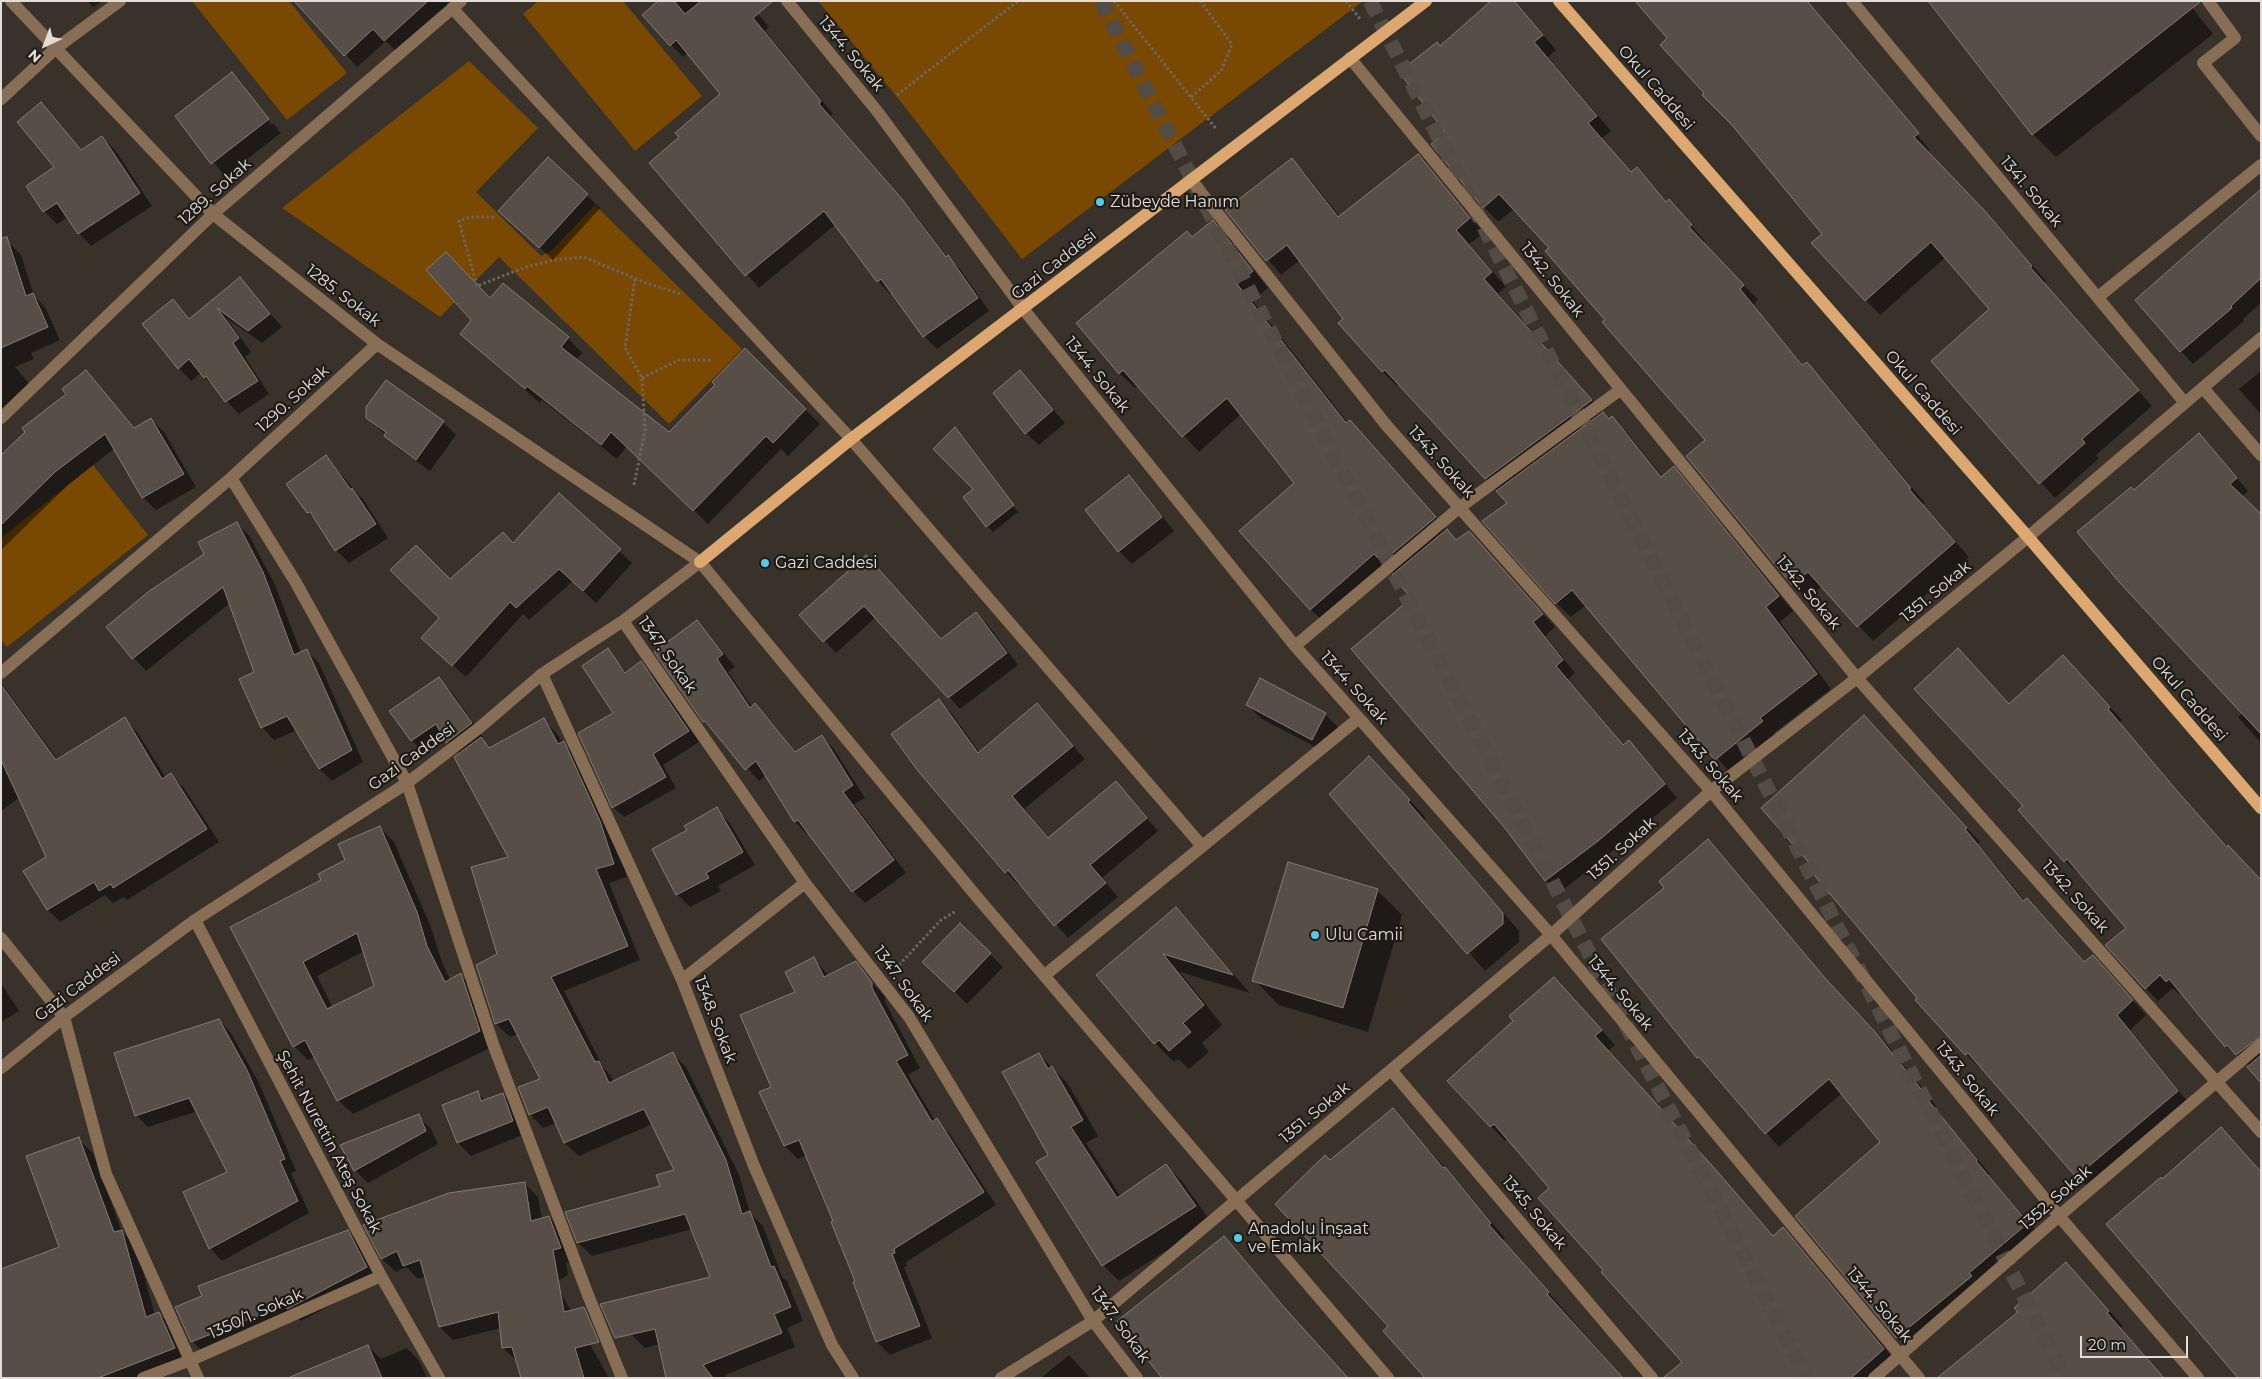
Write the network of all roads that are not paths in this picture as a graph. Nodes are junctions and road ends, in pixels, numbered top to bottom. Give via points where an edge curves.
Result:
1 (11, 1) edge
2 (120, 1) edge
3 (787, 1) edge
4 (1426, 1) edge
5 (1559, 1) edge
6 (1852, 1) edge
7 (2208, 1) edge
8 (457, 4) edge
9 (55, 49) junction
10 (1350, 58) junction
11 (1, 100) edge
12 (2261, 136) edge
13 (2258, 171) edge
14 (1191, 180) junction
15 (213, 214) junction
16 (2098, 297) junction
17 (1024, 310) junction
18 (2261, 338) edge
19 (378, 344) junction
20 (2204, 388) junction
21 (1620, 390) junction
22 (2185, 403) junction
23 (1, 418) edge
24 (851, 439) junction
25 (2261, 455) edge
26 (231, 478) junction
27 (1459, 508) junction
28 (2028, 537) junction
29 (700, 562) junction
30 (623, 621) junction
31 (1295, 646) junction
32 (1, 673) edge
33 (542, 674) junction
34 (1857, 678) junction
35 (1359, 718) junction
36 (407, 783) junction
37 (1711, 791) junction
38 (2261, 808) edge
39 (1202, 846) junction
40 (805, 883) junction
41 (195, 920) junction
42 (1551, 935) junction
43 (1, 938) edge
44 (1045, 975) junction
45 (682, 980) junction
46 (64, 1017) junction
47 (2261, 1044) edge
48 (1, 1068) edge
49 (1391, 1070) junction
50 (2218, 1081) junction
51 (2261, 1132) edge
52 (1237, 1200) junction
53 (2058, 1216) junction
54 (381, 1276) junction
55 (1093, 1320) junction
56 (1900, 1356) junction
57 (191, 1360) junction
58 (143, 1378) edge
59 (198, 1378) edge
60 (439, 1378) edge
61 (622, 1378) edge
62 (853, 1378) edge
63 (1001, 1378) edge
64 (1137, 1378) edge
65 (1388, 1378) edge
66 (1652, 1378) edge
67 (1874, 1378) edge
68 (1919, 1378) edge
69 (2198, 1378) edge

1 - 9 street, 1285. Sokak
2 - 9 street
3 - 17 street, 1344. Sokak via 877,111
4 - 10 main road, Gazi Caddesi
5 - 28 main road, Okul Caddesi
6 - 16 street, 1341. Sokak
7 - 12 street via 2235,38 2203,63
8 - 15 street, 1289. Sokak
8 - 24 street
9 - 11 street
9 - 15 street, 1285. Sokak
10 - 14 main road, Gazi Caddesi
10 - 21 street, 1342. Sokak
13 - 16 street
14 - 17 main road, Gazi Caddesi
14 - 27 street, 1343. Sokak via 1387,426
15 - 19 street, 1285. Sokak
15 - 23 street, 1289. Sokak
16 - 22 street, 1341. Sokak
17 - 24 main road, Gazi Caddesi
17 - 31 street, 1344. Sokak
18 - 20 street, 1351. Sokak
19 - 26 street, 1290. Sokak
19 - 29 street, 1285. Sokak
20 - 22 street, 1351. Sokak
20 - 25 street
21 - 27 street
21 - 34 street, 1342. Sokak
22 - 28 street, 1351. Sokak
24 - 29 main road, Gazi Caddesi
24 - 39 street
26 - 32 street, 1290. Sokak
26 - 36 street via 295,581
27 - 31 street
27 - 37 street, 1343. Sokak
28 - 34 street, 1351. Sokak
28 - 38 main road, Okul Caddesi
29 - 30 street, Gazi Caddesi
29 - 44 street, 1285. Sokak
30 - 33 street, Gazi Caddesi
30 - 40 street, 1347. Sokak
31 - 35 street, 1344. Sokak
33 - 36 street, Gazi Caddesi
33 - 45 street, 1348. Sokak
34 - 37 street, 1351. Sokak
34 - 50 street, 1342. Sokak
35 - 39 street
35 - 42 street, 1344. Sokak
36 - 41 street, Gazi Caddesi
36 - 61 street via 493,1044
37 - 42 street, 1351. Sokak
37 - 53 street, 1343. Sokak
39 - 44 street
40 - 45 street
40 - 55 street, 1347. Sokak via 909,1016
41 - 46 street, Gazi Caddesi
41 - 54 street, Şehit Nurettin Ateş Sokak
42 - 49 street, 1351. Sokak
42 - 56 street, 1344. Sokak
43 - 46 street
44 - 52 street, 1285. Sokak
45 - 62 street, 1348. Sokak via 754,1166 832,1345
46 - 48 street, Gazi Caddesi
46 - 57 street via 106,1174
47 - 50 street, 1352. Sokak
49 - 52 street, 1351. Sokak
49 - 66 street, 1345. Sokak
50 - 51 street, 1342. Sokak
50 - 53 street, 1352. Sokak
52 - 55 street, 1351. Sokak
52 - 65 street, 1285. Sokak
53 - 56 street, 1352. Sokak
53 - 69 street, 1343. Sokak
54 - 57 street, 1350/1. Sokak
54 - 60 street, Şehit Nurettin Ateş Sokak
55 - 63 street, 1351. Sokak
55 - 64 street, 1347. Sokak
56 - 67 street, 1352. Sokak
56 - 68 street, 1344. Sokak
57 - 58 street, 1350/1. Sokak
57 - 59 street

